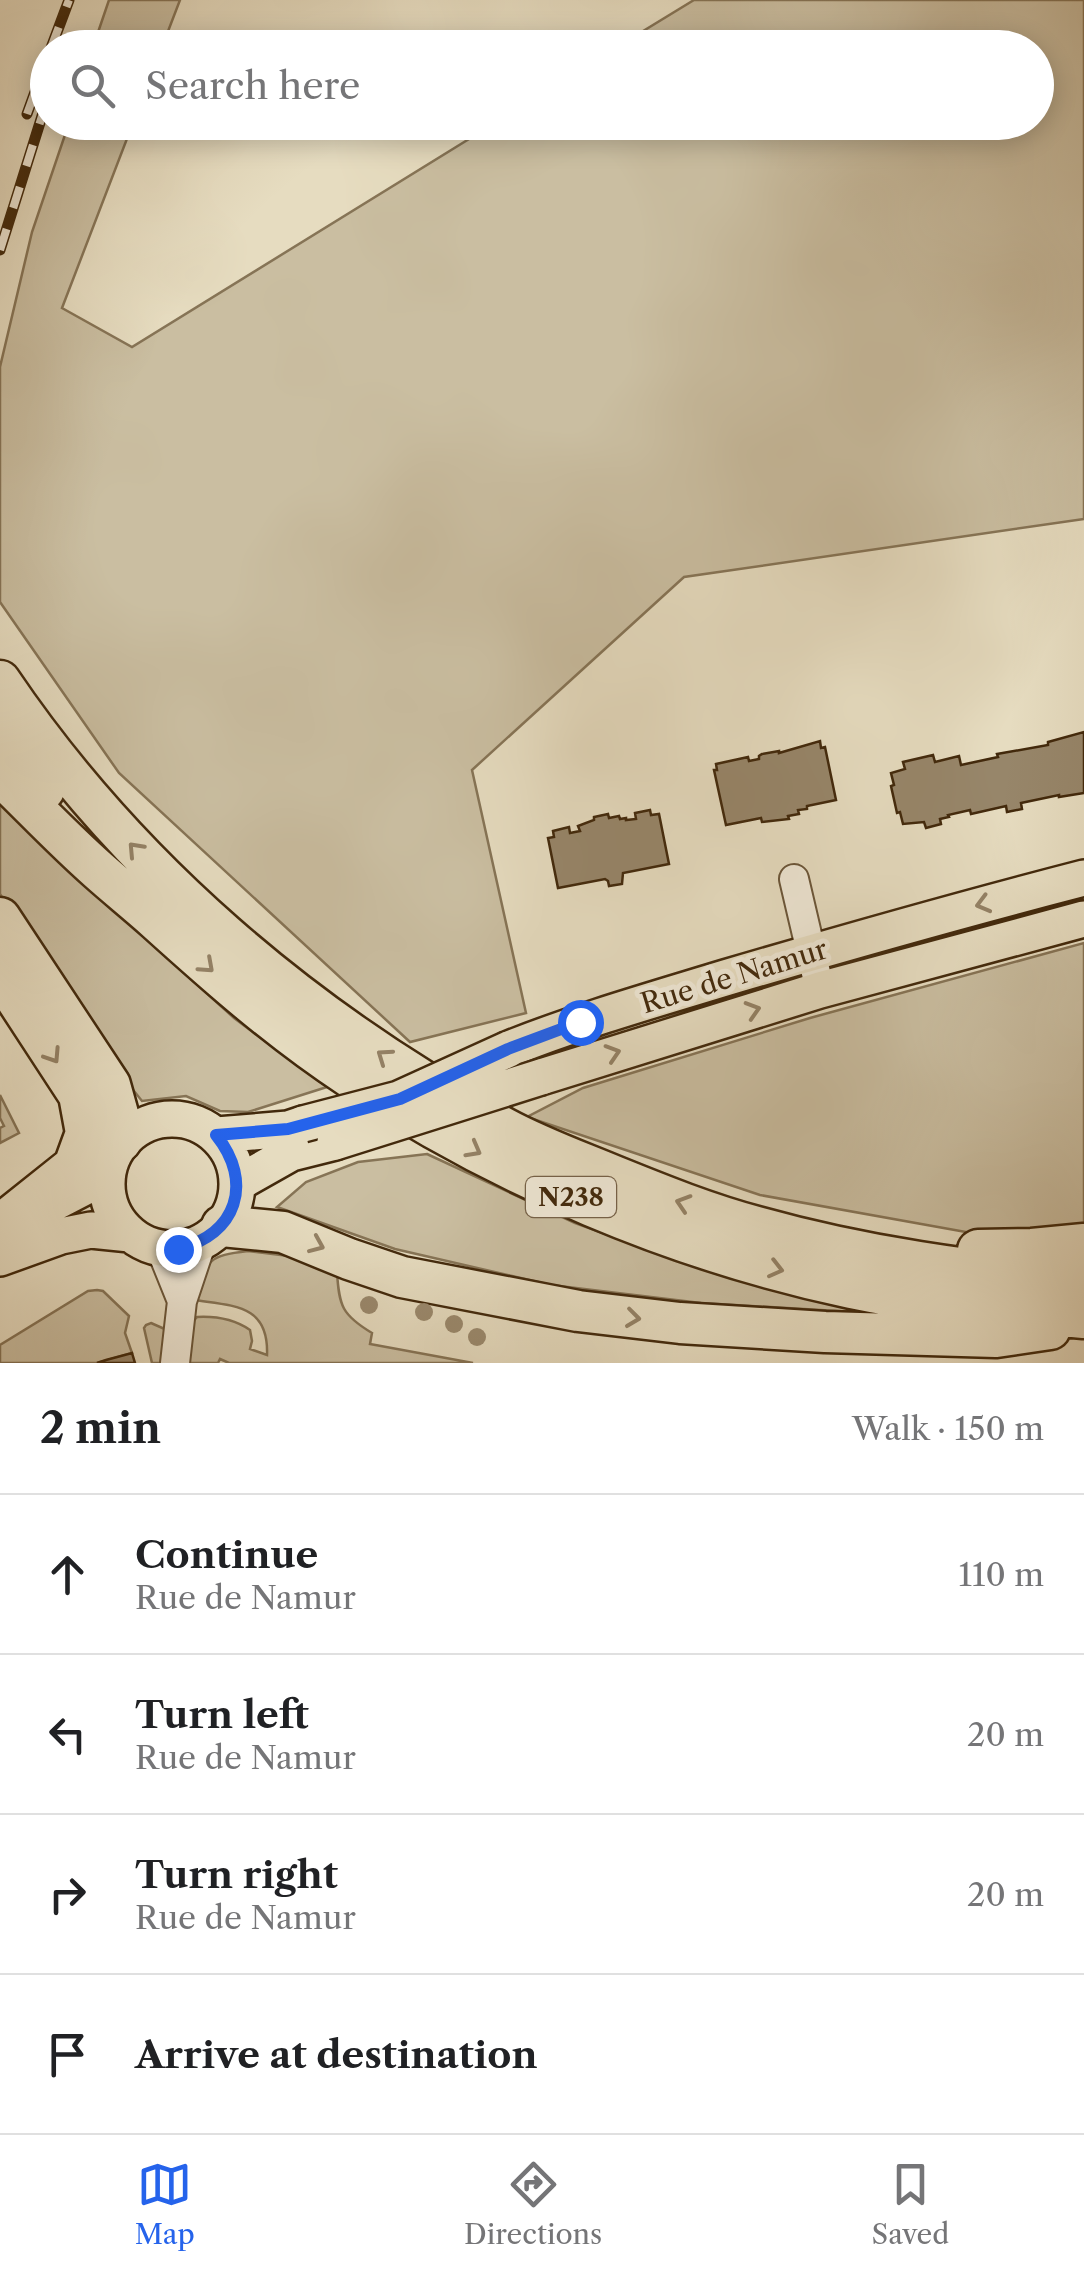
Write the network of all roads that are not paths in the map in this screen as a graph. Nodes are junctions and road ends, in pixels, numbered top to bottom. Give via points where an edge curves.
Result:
1 (0, 681) edge
2 (0, 734) edge
3 (0, 776) edge
4 (1084, 878) edge
5 (794, 879) dead end
6 (135, 900) junction
7 (0, 918) edge
8 (1084, 920) edge
9 (811, 952) junction
10 (0, 974) edge
11 (820, 990) junction
12 (216, 1135) junction
13 (114, 1159) junction
14 (238, 1182) junction
15 (0, 1228) edge
16 (212, 1233) junction
17 (145, 1242) junction
18 (1084, 1244) edge
19 (0, 1258) edge
20 (948, 1267) junction
21 (1084, 1282) edge
22 (182, 1301) junction
23 (1084, 1321) edge
24 (175, 1363) edge

20 -> 1 highway, N238 via 755,1227 668,1198 506,1130 390,1062 254,961 160,876 90,801
2 - 6 highway, N238
3 - 6 highway
4 -> 9 main road, Rue de Namur
5 - 9 street
6 -> 23 highway, N238 via 235,991 349,1076 481,1155 568,1196 657,1233 852,1288
7 - 13 highway via 110,1084 120,1121
8 - 11 main road, Rue de Namur
9 - 11 street
9 - 12 main road, Rue de Namur, bridge via 580,1022 400,1099 288,1129
10 -> 15 highway via 79,1095 86,1134 74,1166
14 -> 11 main road, Rue de Namur, bridge via 292,1153
12 - 13 main road, Rue de Namur via 178,1118 157,1119 138,1127
12 - 14 main road
13 - 15 main road, Rue de Namur
13 - 17 main road via 107,1198 115,1218
14 - 16 main road via 234,1205
16 - 17 main road via 178,1249
16 - 22 street
16 -> 23 highway via 283,1232 402,1277 680,1323 996,1337
17 - 19 main road via 92,1230
17 - 22 street
18 - 20 highway via 970,1251
20 - 21 highway, N238
22 - 24 street

